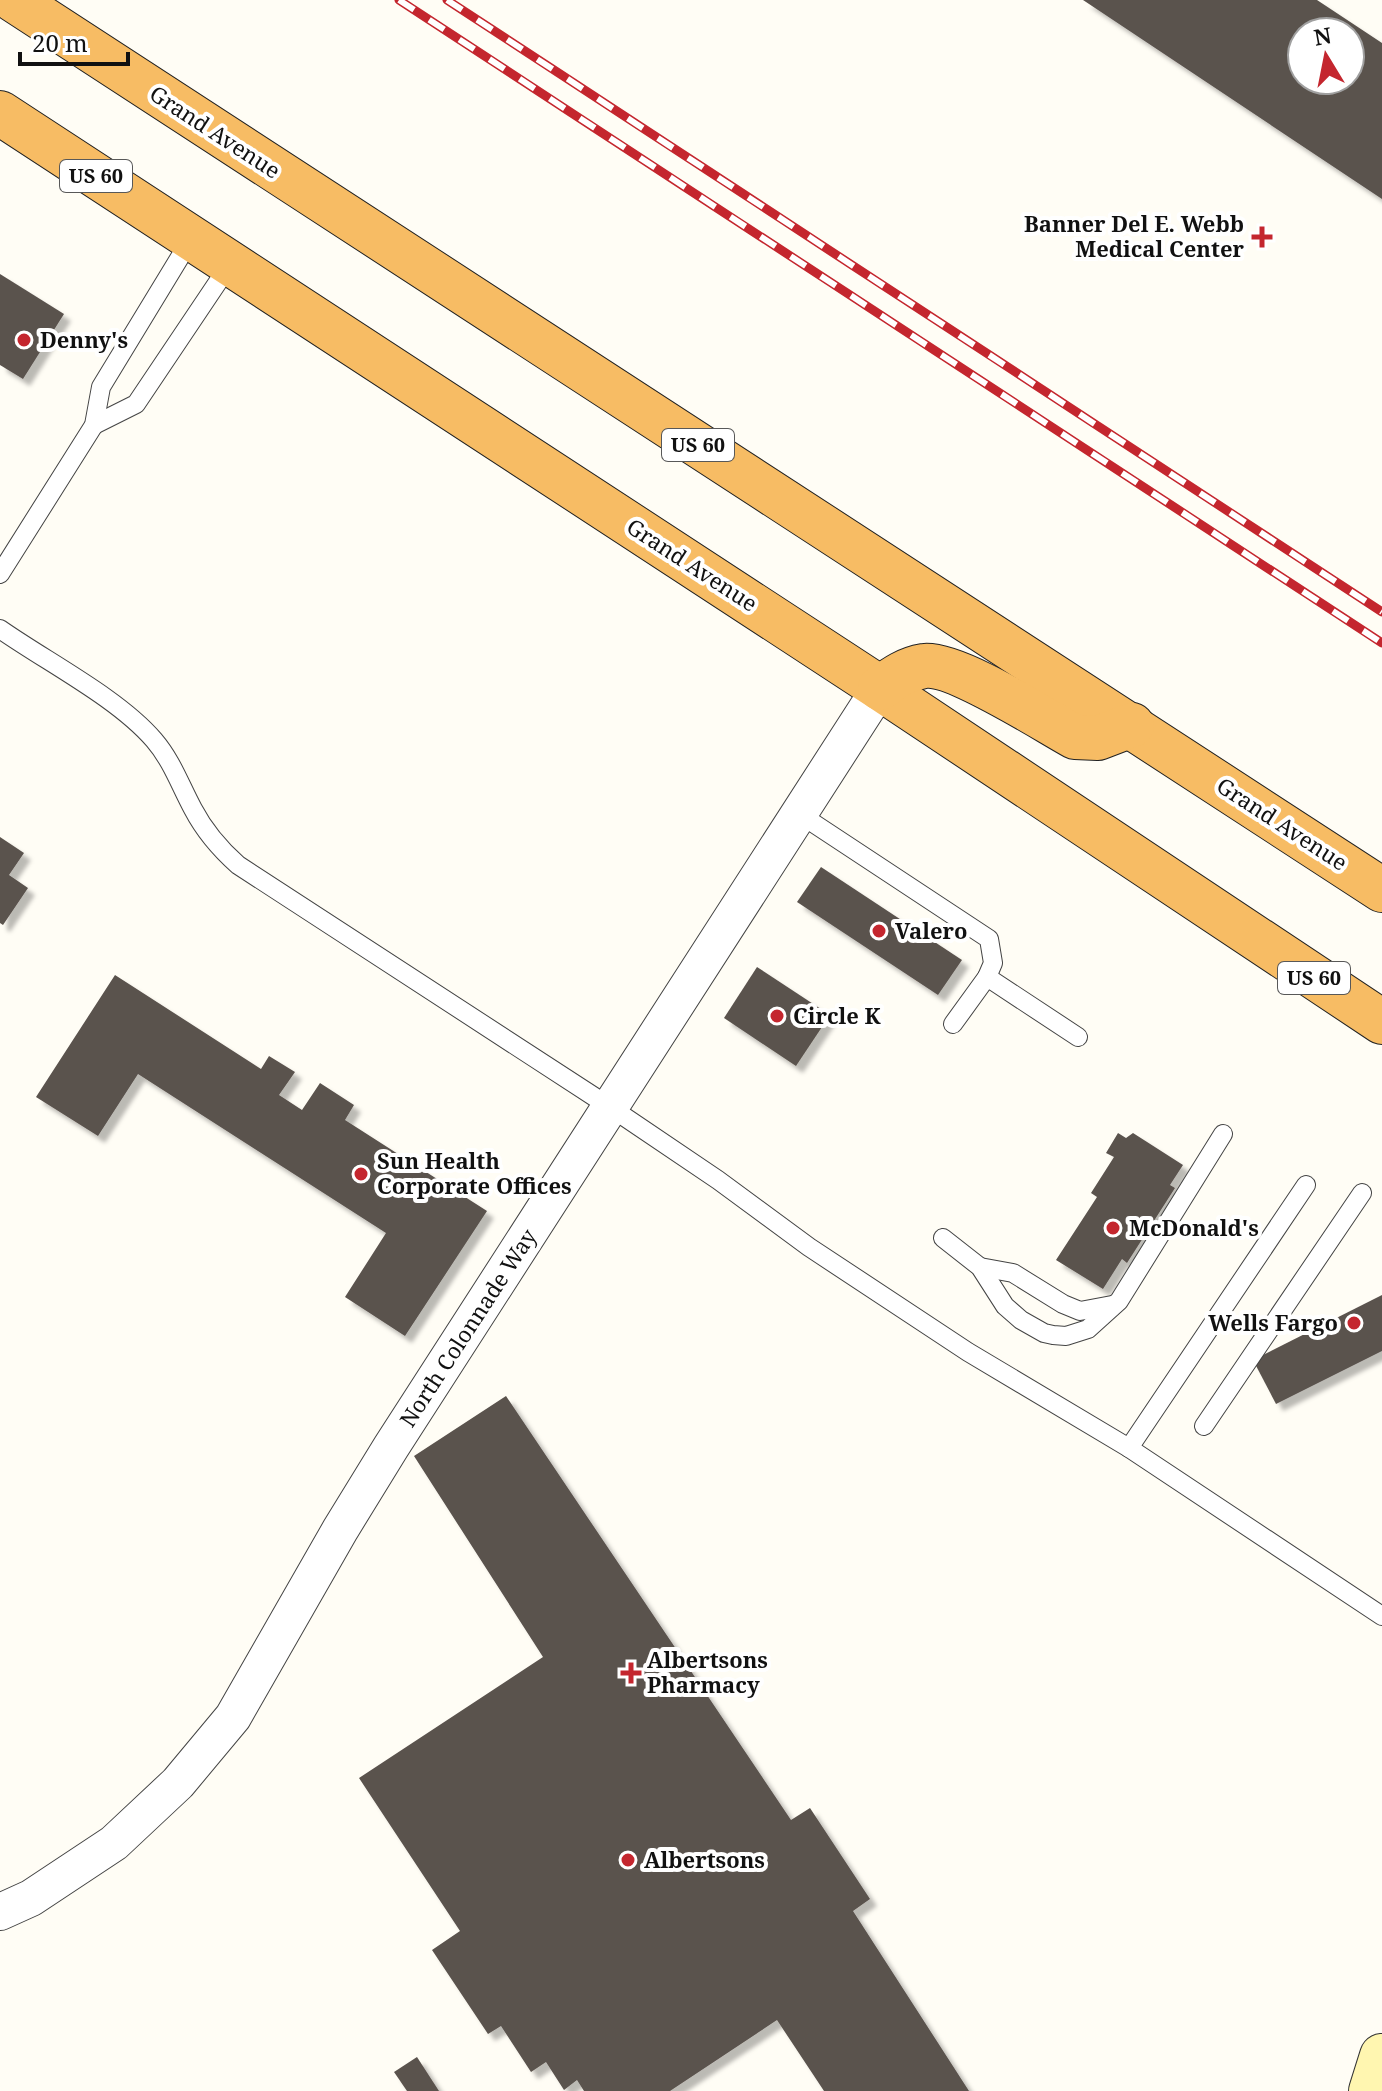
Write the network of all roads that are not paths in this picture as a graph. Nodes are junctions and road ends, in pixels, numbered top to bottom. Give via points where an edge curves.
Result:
1 (14, 0) edge
2 (0, 113) edge
3 (191, 239) junction
4 (230, 264) junction
5 (94, 425) junction
6 (0, 574) edge
7 (0, 629) edge
8 (880, 688) junction
9 (1132, 725) junction
10 (798, 813) junction
11 (1382, 890) edge
12 (987, 977) junction
13 (1382, 1022) edge
14 (953, 1024) dead end
15 (1078, 1037) dead end
16 (610, 1107) junction
17 (1223, 1134) dead end
18 (1306, 1185) dead end
19 (1362, 1193) dead end
20 (943, 1238) dead end
21 (980, 1267) junction
22 (1112, 1305) junction
23 (1204, 1426) dead end
24 (1129, 1448) junction
25 (1382, 1616) edge
26 (0, 1912) edge
27 (1382, 2056) edge
28 (1371, 2091) edge

1 - 9 highway, Grand Avenue / US 60
2 - 3 highway, Grand Avenue / US 60
3 - 4 highway, Grand Avenue / US 60
3 - 5 lane via 101,387
4 - 5 lane via 136,404
4 - 8 highway, Grand Avenue / US 60
5 - 6 lane
7 - 16 lane via 107,700 152,738 211,837 238,865
8 - 9 highway via 903,671 927,665 952,670 1075,737 1098,738
8 - 10 street, North Colonnade Way
8 - 13 highway, Grand Avenue / US 60
9 - 11 highway, Grand Avenue / US 60
10 - 12 lane via 989,939 993,963
10 - 16 street, North Colonnade Way
12 - 14 lane
12 - 15 lane
16 - 24 lane via 968,1352
16 - 26 street, North Colonnade Way via 371,1480 233,1717 178,1783 114,1843 31,1898
17 - 22 lane
18 - 24 lane
19 - 23 lane
20 - 21 lane
21 - 22 lane via 1013,1273 1080,1311
21 - 22 lane via 1005,1306 1044,1333 1066,1336 1088,1329
24 - 25 lane
27 - 28 main road

